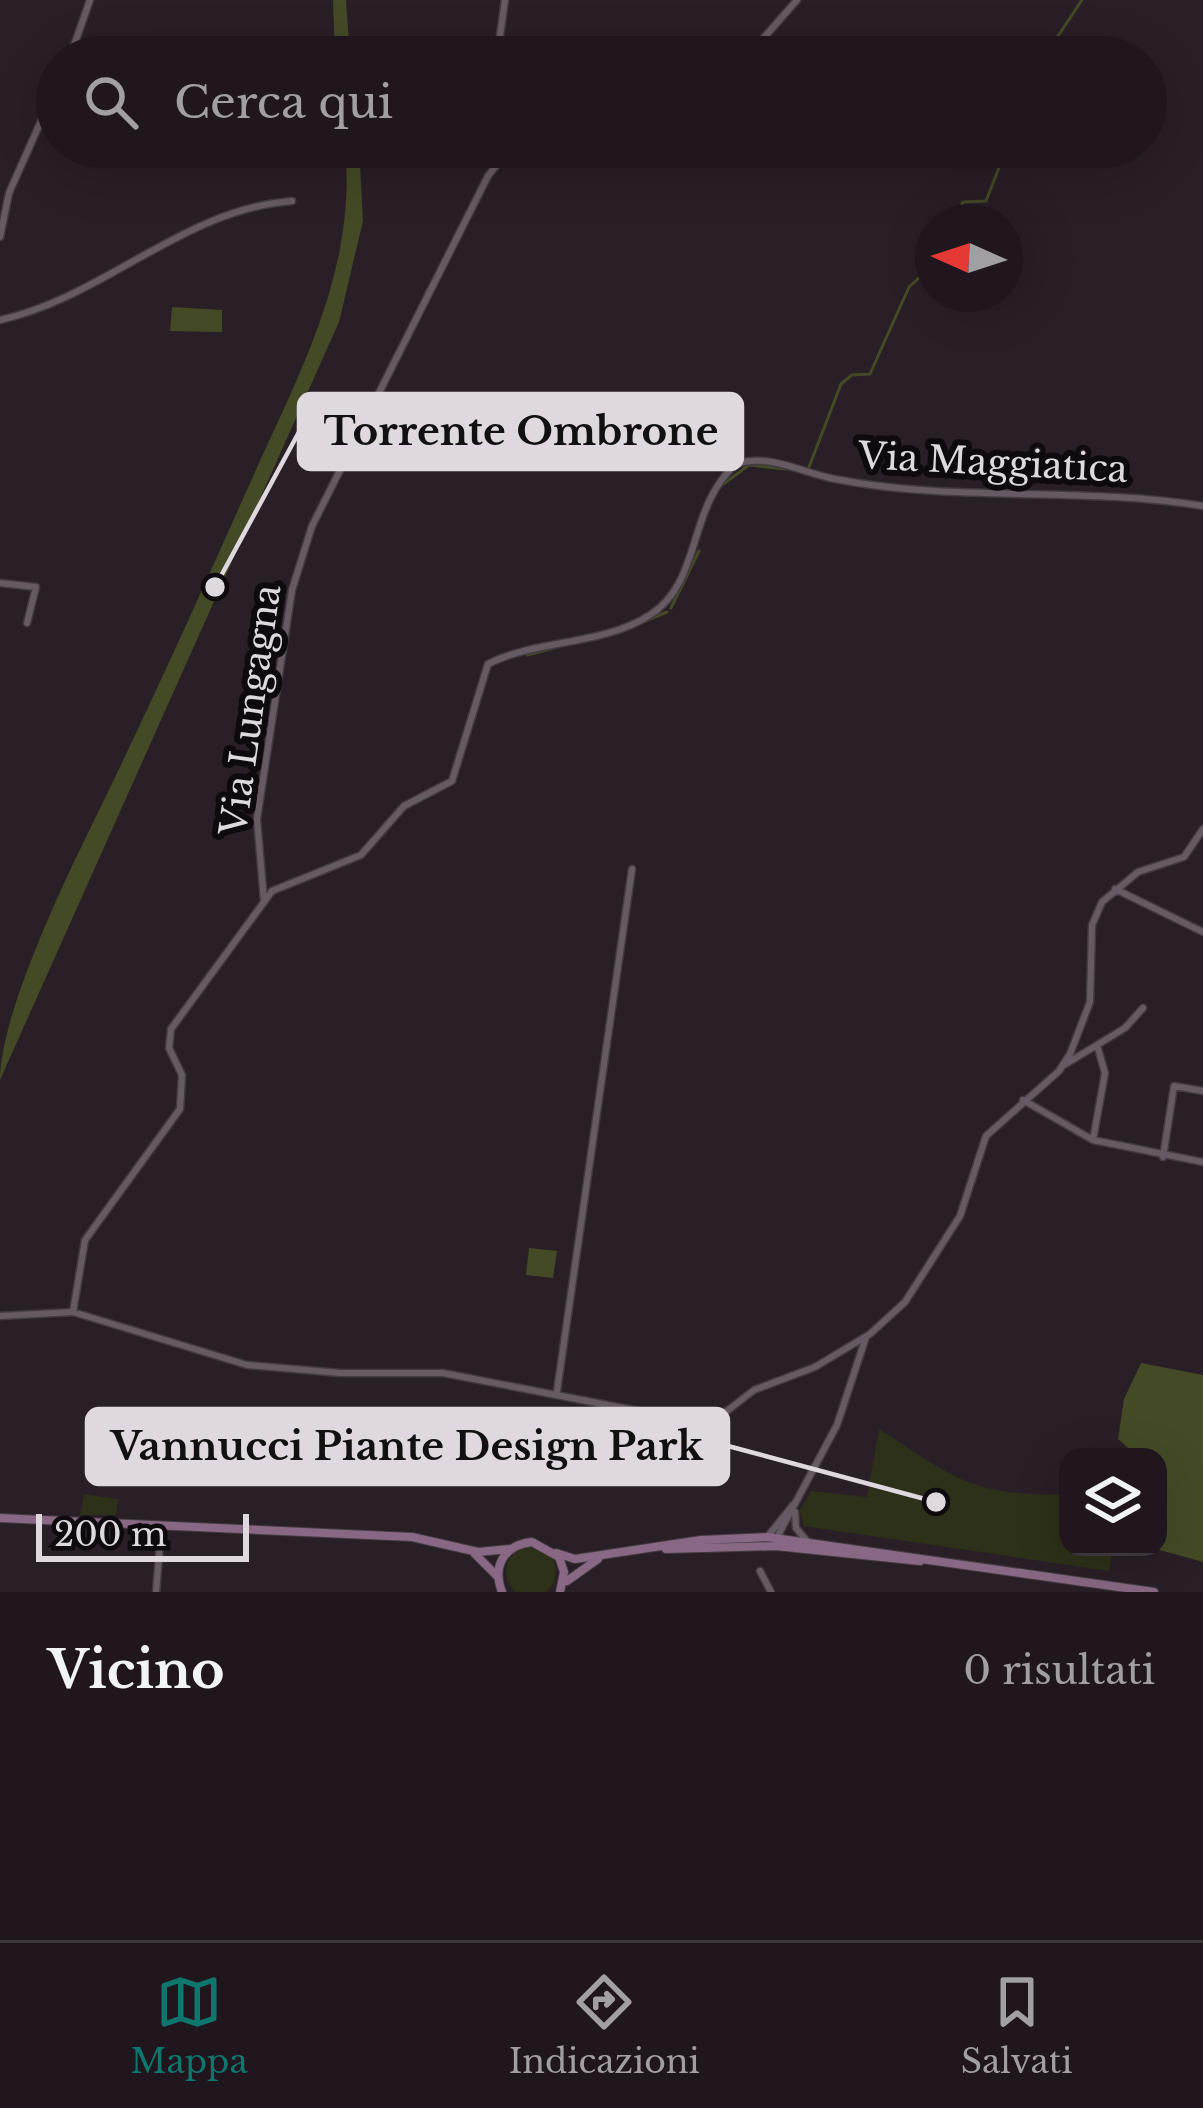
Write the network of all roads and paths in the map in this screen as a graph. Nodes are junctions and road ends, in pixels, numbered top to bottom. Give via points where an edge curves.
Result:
1 (90, 0) edge
2 (505, 0) edge
3 (797, 0) edge
4 (77, 36) edge
5 (500, 36) edge
6 (765, 36) edge
7 (36, 133) edge
8 (494, 168) edge
9 (292, 200) dead end
10 (0, 237) edge
11 (0, 320) edge
12 (1203, 506) edge
13 (0, 583) edge
14 (27, 623) dead end
15 (1203, 829) edge
16 (632, 869) dead end
17 (1115, 890) junction
18 (263, 901) junction
19 (1203, 932) edge
20 (1143, 1007) dead end
21 (1097, 1045) junction
22 (1081, 1055) junction
23 (1102, 1059) junction
24 (1063, 1066) junction
25 (1203, 1091) edge
26 (1022, 1100) junction
27 (1093, 1139) junction
28 (1163, 1157) junction
29 (1203, 1162) edge
30 (73, 1312) junction
31 (0, 1316) edge
32 (866, 1337) junction
33 (557, 1391) junction
34 (806, 1487) junction
35 (795, 1510) junction
36 (0, 1518) edge
37 (778, 1538) junction
38 (806, 1540) junction
39 (766, 1541) junction
40 (160, 1544) dead end
41 (469, 1550) junction
42 (510, 1550) junction
43 (556, 1553) junction
44 (605, 1556) junction
45 (940, 1561) junction
46 (760, 1571) dead end
47 (497, 1576) junction
48 (561, 1590) edge
49 (156, 1592) edge
50 (502, 1592) edge
51 (771, 1592) edge
52 (1154, 1592) edge

1 - 4 street
2 - 5 street
3 - 6 street
7 - 10 street
8 - 18 street, Via Lungagna via 312,526 287,609 257,819
9 - 11 street via 230,211 129,266
12 - 18 street, Via Maggiatica via 1128,495 882,485 770,461 736,464 706,501 680,580 651,614 488,664 452,781 404,806 361,855 286,883
13 - 14 street via 36,587
15 - 17 street via 1184,856
16 - 33 street
17 - 19 street
17 - 24 street via 1093,920 1091,993
18 - 30 street, Via Maggiatica via 170,1029 182,1075 180,1108 85,1240
20 - 21 street
21 - 22 street
21 - 23 street
22 - 23 street
22 - 24 street
23 - 27 street
24 - 26 street
25 - 28 street via 1174,1086
26 - 27 street
26 - 32 street via 980,1145 960,1216 914,1289
27 - 28 street
28 - 29 street
30 - 31 street
30 - 33 street via 247,1365 442,1373
32 - 33 street via 754,1390 715,1419
32 - 34 street via 841,1417
34 - 35 street
34 - 39 street
35 - 37 street
35 - 38 street
36 - 41 main road via 412,1537
37 - 38 main road
37 - 39 main road
38 - 45 main road
39 - 44 main road
39 - 45 main road
40 - 49 street
41 - 42 main road
41 - 47 main road
42 - 43 main road via 532,1542
42 - 47 main road
43 - 44 main road
43 - 48 main road
44 - 48 main road via 578,1568
45 - 52 main road
46 - 51 street
47 - 50 main road

